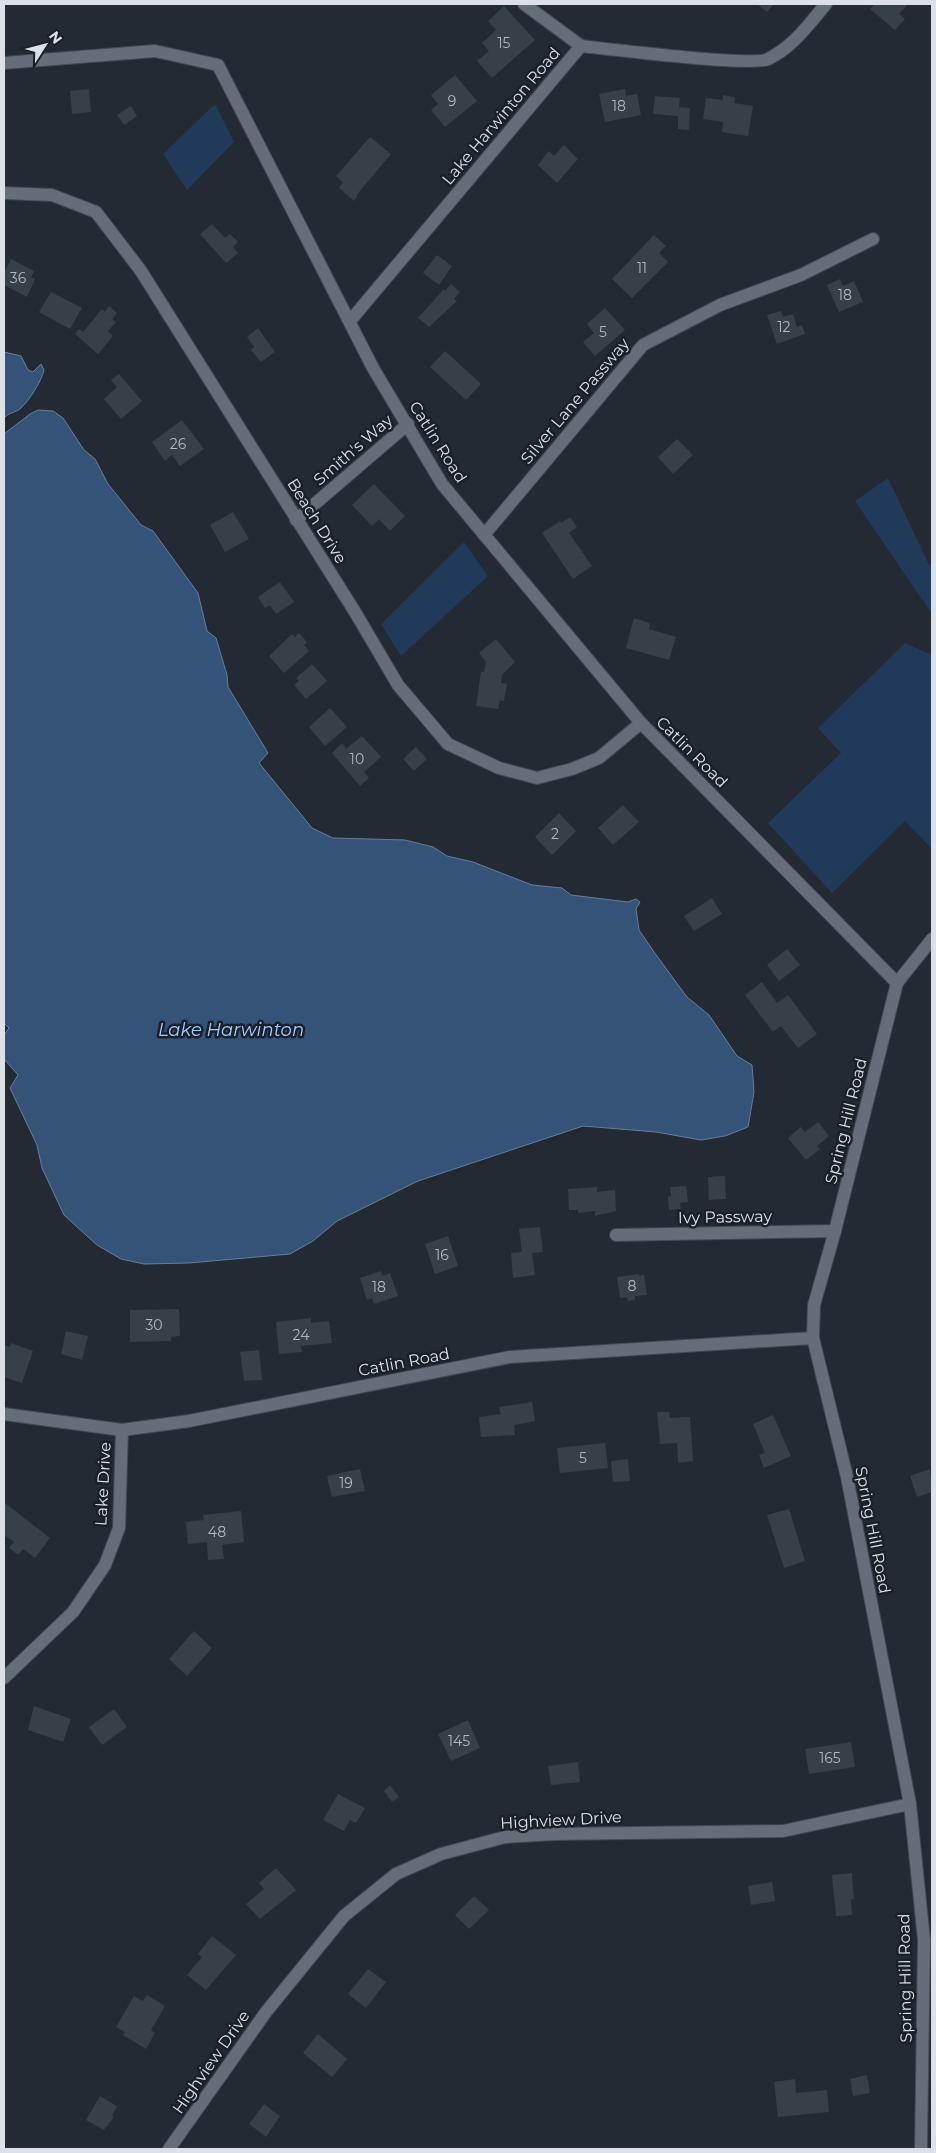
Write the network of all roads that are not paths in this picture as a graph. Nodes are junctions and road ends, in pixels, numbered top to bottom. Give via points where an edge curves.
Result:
1 (524, 4) edge
2 (826, 4) edge
3 (581, 46) junction
4 (4, 64) edge
5 (4, 193) edge
6 (873, 239) dead end
7 (350, 322) junction
8 (408, 424) junction
9 (296, 520) junction
10 (484, 534) junction
11 (641, 723) junction
12 (932, 939) edge
13 (897, 983) junction
14 (835, 1231) junction
15 (616, 1235) dead end
16 (813, 1338) junction
17 (4, 1414) edge
18 (122, 1430) junction
19 (4, 1678) edge
20 (910, 1804) junction
21 (169, 2149) edge
22 (921, 2149) edge

1 - 3 street
2 - 3 street, Lake Harwinton Road via 796,40 767,60 739,61
3 - 7 street, Lake Harwinton Road
4 - 7 street, Catlin Road via 155,51 218,65
5 - 9 street, Beach Drive via 52,195 96,212 141,272
6 - 10 street, Silver Lane Passway via 800,275 720,305 643,345
7 - 8 street, Catlin Road via 373,368
8 - 9 street, Smith's Way
8 - 10 street, Catlin Road via 442,484
9 - 11 street, Beach Drive via 398,685 448,744 499,768 537,778 600,758
10 - 11 street, Catlin Road
11 - 13 street, Catlin Road
12 - 13 street, Spring Hill Road
13 - 14 street, Spring Hill Road
14 - 15 street, Ivy Passway
14 - 16 street, Spring Hill Road via 814,1305
16 - 18 street, Catlin Road via 510,1357 190,1421
16 - 20 street, Spring Hill Road via 846,1477
17 - 18 street, Catlin Road
18 - 19 street, Lake Drive via 119,1528 105,1565 73,1612
20 - 21 street, Highview Drive via 783,1831 505,1837 441,1854 396,1874 344,1916 266,2012
20 - 22 street, Spring Hill Road via 924,1940

